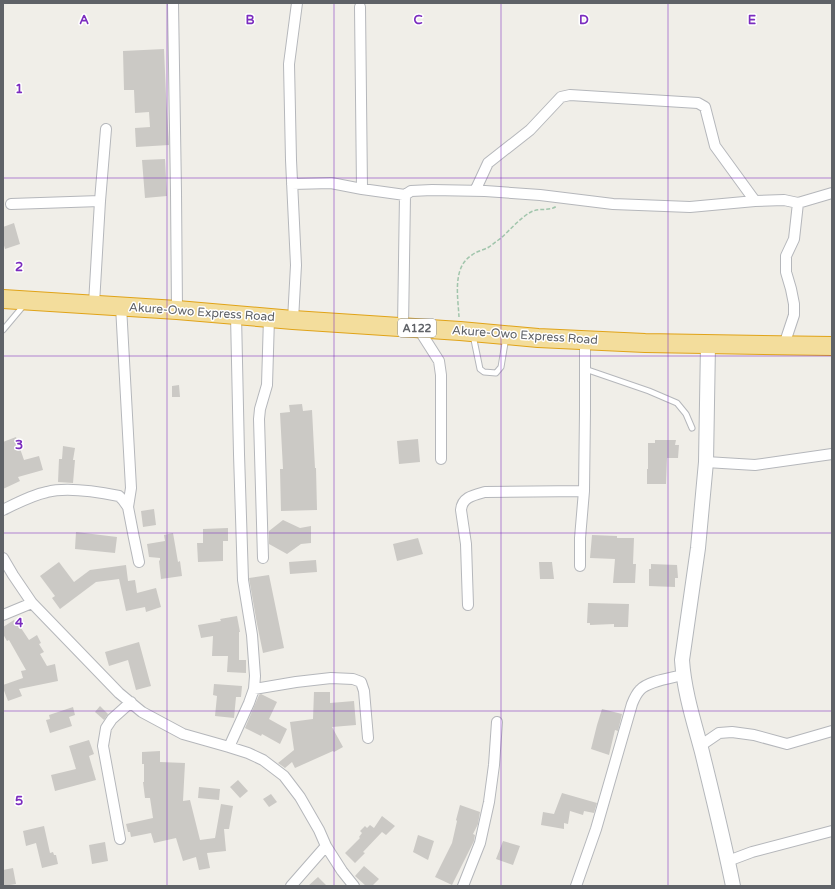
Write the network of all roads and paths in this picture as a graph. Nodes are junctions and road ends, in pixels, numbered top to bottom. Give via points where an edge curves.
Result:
1 (173, 3) edge
2 (297, 3) edge
3 (360, 7) dead end
4 (106, 129) dead end
5 (292, 184) junction
6 (362, 189) junction
7 (475, 191) junction
8 (832, 193) edge
9 (405, 194) junction
10 (561, 198) junction
11 (755, 201) junction
12 (100, 202) junction
13 (798, 203) junction
14 (11, 204) dead end
15 (3, 299) edge
16 (28, 300) junction
17 (94, 304) junction
18 (121, 306) junction
19 (177, 310) junction
20 (236, 315) junction
21 (269, 318) junction
22 (293, 320) junction
23 (410, 327) junction
24 (3, 330) edge
25 (466, 331) junction
26 (506, 335) junction
27 (585, 340) junction
28 (708, 344) junction
29 (784, 345) junction
30 (832, 346) edge
31 (585, 369) junction
32 (692, 428) dead end
33 (832, 454) edge
34 (441, 459) dead end
35 (706, 462) junction
36 (584, 491) junction
37 (128, 507) junction
38 (3, 510) edge
39 (3, 558) edge
40 (263, 558) dead end
41 (139, 562) dead end
42 (580, 566) dead end
43 (32, 603) junction
44 (468, 605) dead end
45 (3, 615) edge
46 (683, 675) junction
47 (254, 689) junction
48 (131, 702) junction
49 (497, 722) dead end
50 (832, 731) edge
51 (368, 738) dead end
52 (700, 746) junction
53 (229, 747) junction
54 (832, 831) edge
55 (120, 839) dead end
56 (326, 846) junction
57 (728, 861) junction
58 (291, 886) edge
59 (354, 886) edge
60 (463, 886) edge
61 (576, 886) edge
62 (732, 886) edge

1 - 19 street
2 - 5 street via 289,64
3 - 6 street
4 - 12 street
5 - 6 street via 332,183
5 - 22 street via 296,265
6 - 9 street
7 - 9 street via 425,190
7 - 10 street
7 - 11 street via 488,163 530,130 561,97 570,95 698,103 705,107 715,146
8 - 13 street
9 - 23 street
10 - 11 street via 613,204 690,207
10 - 25 path via 553,209 537,210 526,215 490,246 471,255 460,269 458,279
11 - 13 street via 784,200
12 - 14 street
12 - 17 street
13 - 29 street via 794,239 786,256 786,272 794,304 794,315
15 - 16 highway, Akure-Owo Express Road / A122
16 - 17 highway, Akure-Owo Express Road / A122
16 - 24 lane
17 - 18 highway, Akure-Owo Express Road / A122
18 - 19 highway, Akure-Owo Express Road / A122
18 - 37 street via 131,488
19 - 20 highway, Akure-Owo Express Road / A122
20 - 21 highway, Akure-Owo Express Road / A122
20 - 47 street via 244,580 252,635
21 - 22 highway, Akure-Owo Express Road / A122
21 - 40 street via 267,385 259,419
22 - 23 highway, Akure-Owo Express Road / A122
23 - 25 highway, Akure-Owo Express Road / A122
23 - 34 street via 439,361
25 - 26 highway, Akure-Owo Express Road / A122
25 - 26 lane via 480,369 484,372 496,373 501,367
26 - 27 highway, Akure-Owo Express Road / A122
27 - 28 highway, Akure-Owo Express Road / A122
27 - 31 street
28 - 29 highway, Akure-Owo Express Road / A122
28 - 35 street
29 - 30 highway, Akure-Owo Express Road / A122
31 - 32 lane via 677,403 686,414
31 - 36 street
33 - 35 street via 755,465
35 - 46 street via 698,548 682,660
36 - 42 street
36 - 44 street via 485,492 467,498 461,510 466,544
37 - 38 street via 119,496 57,490 45,492
37 - 41 street
39 - 43 street
43 - 45 street
43 - 48 street via 119,693
46 - 52 street
46 - 61 street via 646,684 635,696 596,829
47 - 51 street via 332,678 361,682
47 - 53 street
48 - 53 street via 142,712 182,734
48 - 55 street via 106,728 103,746
49 - 60 street via 489,802 480,843
50 - 52 street via 787,744 732,732 719,734
52 - 57 street
53 - 56 street via 263,760 284,776 300,797
54 - 57 street
56 - 58 street
56 - 59 street
57 - 62 street

